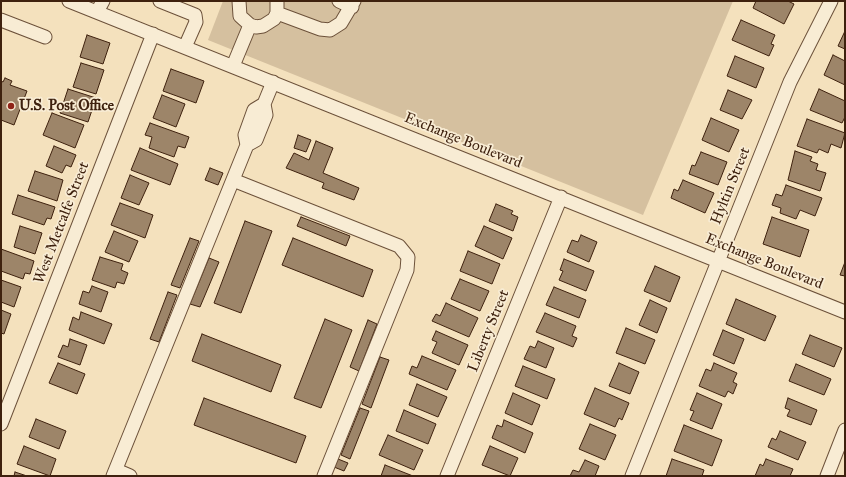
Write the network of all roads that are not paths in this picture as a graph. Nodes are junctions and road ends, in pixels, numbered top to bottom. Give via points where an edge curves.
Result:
1 (69, 1) edge
2 (160, 1) edge
3 (239, 1) edge
4 (339, 1) edge
5 (831, 1) edge
6 (353, 4) edge
7 (100, 7) edge
8 (277, 7) edge
9 (1, 20) edge
10 (250, 25) junction
11 (153, 34) junction
12 (45, 37) dead end
13 (185, 47) junction
14 (233, 66) junction
15 (273, 82) junction
16 (233, 180) junction
17 (561, 197) junction
18 (718, 261) junction
19 (845, 312) edge
20 (1, 424) edge
21 (845, 430) edge
22 (115, 473) edge
23 (130, 476) edge
24 (324, 476) edge
25 (447, 476) edge
26 (632, 476) edge
27 (826, 476) edge

1 - 7 street, Exchange Boulevard
2 - 13 street via 195,15 196,22
3 - 10 street via 240,16
4 - 6 street
5 - 18 street, Hyltin Street via 790,82
6 - 8 street via 341,24 330,30 320,29
7 - 11 street, Exchange Boulevard
8 - 10 street via 274,19 263,26
9 - 12 street
10 - 14 street
11 - 13 street, Exchange Boulevard
11 - 20 street, West Metcalfe Street
13 - 14 street, Exchange Boulevard
14 - 15 street, Exchange Boulevard
15 - 16 street via 264,104 266,115 256,140 247,145
15 - 17 street, Exchange Boulevard
16 - 22 street
16 - 24 street via 399,246 408,257 406,270
17 - 18 street, Exchange Boulevard
17 - 25 street, Liberty Street
18 - 19 street, Exchange Boulevard
18 - 26 street, Hyltin Street
21 - 27 street
22 - 23 street

